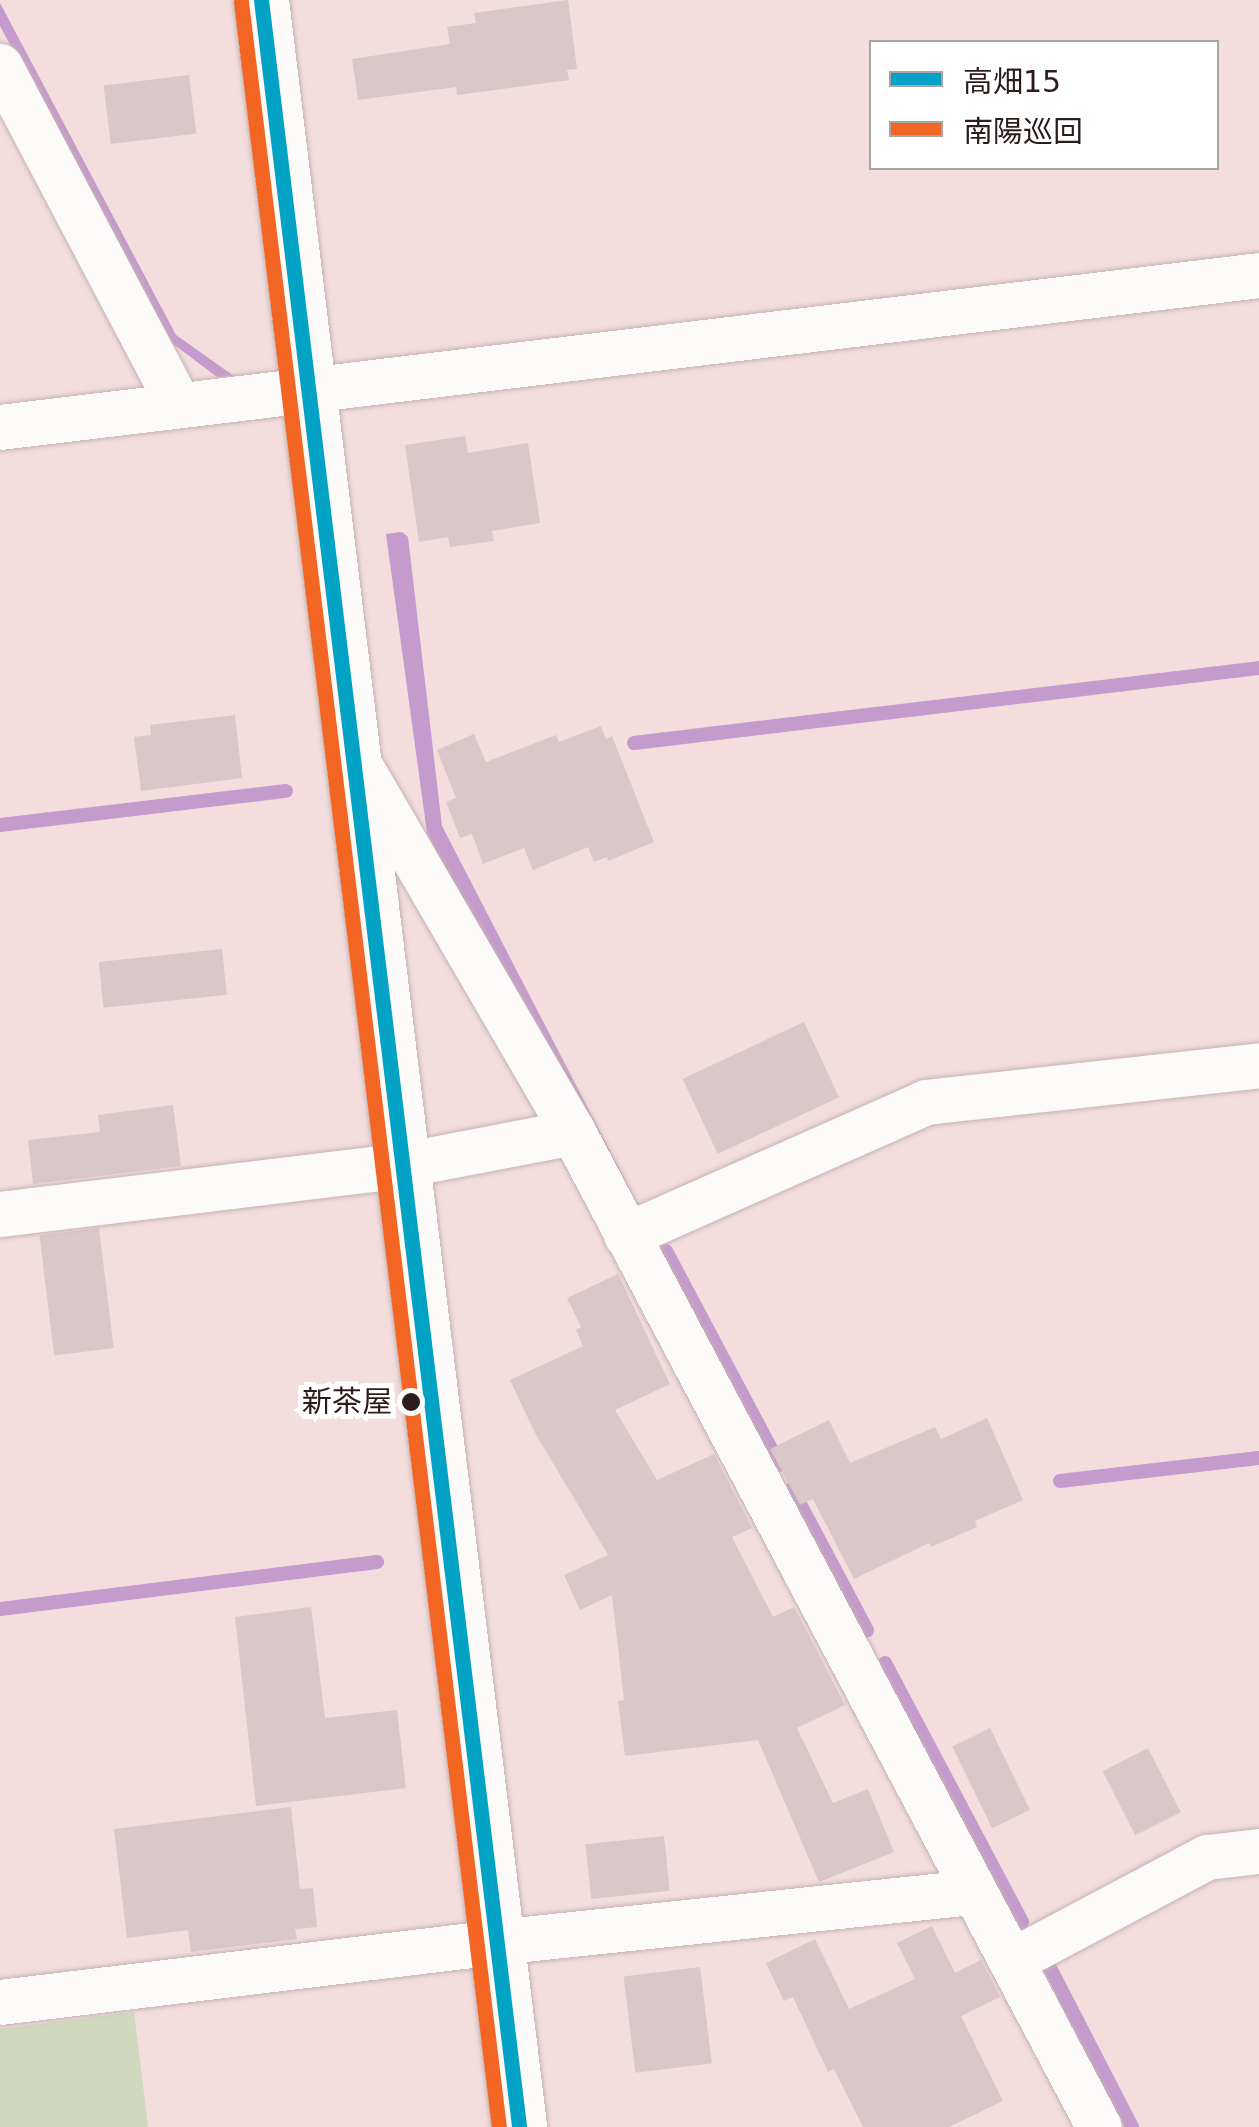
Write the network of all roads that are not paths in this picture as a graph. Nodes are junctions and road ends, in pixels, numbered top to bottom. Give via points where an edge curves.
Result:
1 (261, 0) edge
2 (0, 66) edge
3 (1259, 274) edge
4 (308, 390) junction
5 (180, 405) junction
6 (0, 427) edge
7 (352, 752) junction
8 (1259, 1064) edge
9 (573, 1132) junction
10 (402, 1165) junction
11 (0, 1214) edge
12 (626, 1235) junction
13 (1259, 1851) edge
14 (974, 1892) junction
15 (496, 1942) junction
16 (1011, 1961) junction
17 (0, 2002) edge
18 (518, 2127) edge
19 (1099, 2127) edge

1 - 4 street
2 - 5 street
3 - 4 street
4 - 5 street
4 - 7 street
5 - 6 street
7 - 9 street
7 - 10 street
8 - 12 street via 926,1102
9 - 10 street
9 - 12 street
10 - 11 street
10 - 15 street
12 - 14 street
13 - 16 street via 1207,1857
14 - 15 street
14 - 16 street
15 - 17 street
15 - 18 street
16 - 19 street

